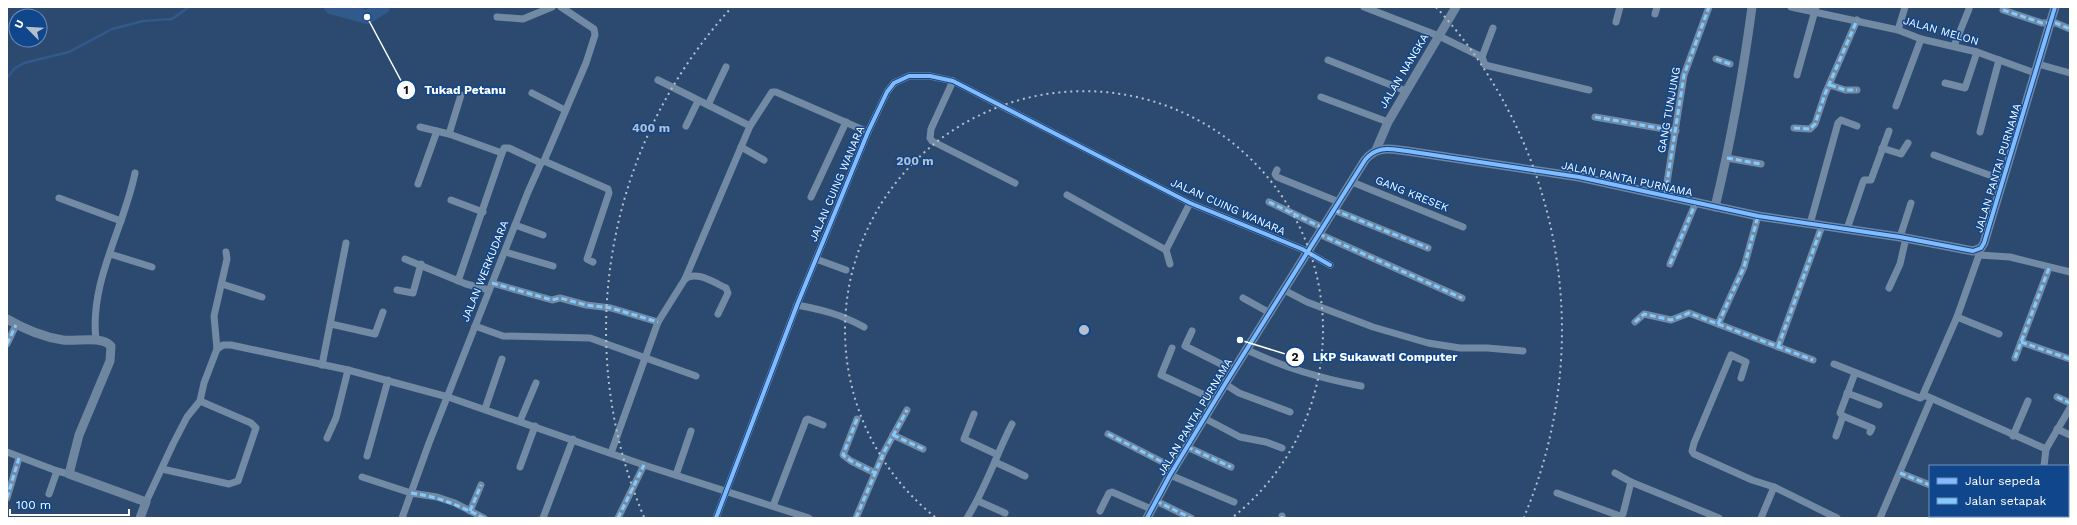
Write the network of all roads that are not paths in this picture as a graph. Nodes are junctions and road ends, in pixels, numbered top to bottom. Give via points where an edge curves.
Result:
1 (552, 7) edge
2 (561, 7) edge
3 (1364, 7) edge
4 (1456, 7) edge
5 (1620, 7) edge
6 (1709, 7) edge
7 (1752, 7) edge
8 (1791, 7) edge
9 (1905, 7) edge
10 (2055, 7) edge
11 (1816, 9) edge
12 (1969, 9) dead end
13 (2004, 10) dead end
14 (497, 17) dead end
15 (1857, 20) junction
16 (1616, 22) dead end
17 (2050, 23) junction
18 (1493, 28) dead end
19 (2070, 29) edge
20 (1898, 30) junction
21 (1439, 36) junction
22 (1921, 39) junction
23 (1954, 46) junction
24 (1977, 52) junction
25 (1482, 57) junction
26 (1716, 59) dead end
27 (1328, 60) dead end
28 (1999, 60) junction
29 (1730, 64) dead end
30 (2038, 64) junction
31 (726, 67) dead end
32 (2070, 72) edge
33 (2035, 73) junction
34 (1797, 75) dead end
35 (658, 80) dead end
36 (953, 81) junction
37 (1945, 83) dead end
38 (1830, 85) junction
39 (1589, 90) dead end
40 (1857, 90) dead end
41 (1406, 92) junction
42 (532, 93) dead end
43 (461, 95) dead end
44 (1321, 97) dead end
45 (698, 101) junction
46 (708, 105) junction
47 (1896, 106) dead end
48 (565, 110) junction
49 (1595, 118) dead end
50 (846, 122) junction
51 (1388, 122) junction
52 (686, 126) dead end
53 (750, 126) junction
54 (1857, 126) dead end
55 (420, 127) dead end
56 (1794, 128) dead end
57 (437, 131) junction
58 (1890, 131) dead end
59 (868, 132) junction
60 (1676, 132) junction
61 (1980, 132) dead end
62 (449, 134) junction
63 (1908, 143) dead end
64 (741, 147) junction
65 (1882, 148) junction
66 (1376, 150) junction
67 (502, 153) junction
68 (1934, 155) dead end
69 (1727, 158) junction
70 (764, 160) dead end
71 (542, 162) junction
72 (1761, 164) dead end
73 (1277, 170) dead end
74 (135, 173) dead end
75 (2003, 180) junction
76 (1352, 182) junction
77 (1015, 183) dead end
78 (418, 184) dead end
79 (1067, 195) dead end
80 (1665, 195) junction
81 (811, 197) dead end
82 (59, 198) dead end
83 (451, 200) dead end
84 (1269, 202) dead end
85 (1696, 202) junction
86 (1190, 203) junction
87 (1911, 203) dead end
88 (1337, 206) junction
89 (1715, 207) junction
90 (483, 212) junction
91 (1758, 216) junction
92 (121, 221) junction
93 (1810, 224) junction
94 (515, 225) junction
95 (1822, 226) junction
96 (1463, 227) dead end
97 (1847, 229) junction
98 (1321, 231) junction
99 (543, 235) dead end
100 (1903, 237) junction
101 (346, 243) dead end
102 (1428, 248) dead end
103 (1166, 250) junction
104 (226, 252) dead end
105 (505, 252) junction
106 (1978, 252) junction
107 (1307, 253) junction
108 (110, 254) junction
109 (405, 259) dead end
110 (816, 259) junction
111 (594, 262) dead end
112 (421, 264) junction
113 (1170, 264) dead end
114 (1670, 264) dead end
115 (1330, 265) dead end
116 (553, 266) dead end
117 (152, 267) dead end
118 (2049, 268) junction
119 (846, 270) dead end
120 (2070, 272) edge
121 (686, 278) junction
122 (458, 281) junction
123 (492, 283) junction
124 (222, 284) junction
125 (1889, 288) dead end
126 (397, 290) dead end
127 (489, 290) junction
128 (1284, 290) junction
129 (262, 297) dead end
130 (1243, 298) dead end
131 (1462, 298) dead end
132 (797, 305) junction
133 (383, 312) dead end
134 (1270, 313) junction
135 (718, 314) dead end
136 (1957, 317) junction
137 (7, 319) edge
138 (658, 322) junction
139 (1635, 322) dead end
140 (331, 324) junction
141 (1718, 324) junction
142 (16, 325) junction
143 (475, 326) junction
144 (864, 326) dead end
145 (1192, 331) dead end
146 (1999, 334) dead end
147 (96, 340) junction
148 (2021, 342) junction
149 (7, 344) edge
150 (1778, 347) junction
151 (1172, 348) dead end
152 (217, 349) junction
153 (1246, 350) junction
154 (1523, 351) dead end
155 (645, 358) junction
156 (2015, 358) dead end
157 (502, 359) dead end
158 (2070, 359) edge
159 (1813, 360) dead end
160 (1834, 364) dead end
161 (322, 365) junction
162 (348, 370) junction
163 (1233, 370) junction
164 (1855, 373) junction
165 (696, 376) dead end
166 (1741, 378) dead end
167 (388, 380) junction
168 (536, 383) dead end
169 (1225, 384) junction
170 (1361, 386) dead end
171 (1847, 393) junction
172 (1924, 396) junction
173 (448, 397) junction
174 (2057, 397) dead end
175 (1931, 399) junction
176 (1215, 400) junction
177 (200, 401) junction
178 (2028, 401) dead end
179 (2070, 403) edge
180 (1879, 405) dead end
181 (2070, 408) edge
182 (485, 409) junction
183 (907, 410) dead end
184 (1290, 412) dead end
185 (974, 414) dead end
186 (1843, 416) junction
187 (1204, 418) junction
188 (857, 419) dead end
189 (520, 421) junction
190 (1012, 424) dead end
191 (822, 425) dead end
192 (536, 426) junction
193 (2057, 429) junction
194 (691, 430) dead end
195 (1870, 432) dead end
196 (1108, 434) dead end
197 (893, 435) junction
198 (2070, 435) edge
199 (1836, 436) dead end
200 (2013, 436) junction
201 (327, 438) dead end
202 (573, 439) junction
203 (1187, 447) junction
204 (1282, 448) dead end
205 (2046, 449) junction
206 (923, 450) dead end
207 (7, 452) edge
208 (610, 453) junction
209 (366, 456) dead end
210 (19, 458) junction
211 (995, 458) junction
212 (644, 465) junction
213 (2044, 465) edge
214 (520, 467) dead end
215 (1231, 467) dead end
216 (162, 469) junction
217 (57, 471) junction
218 (1172, 472) junction
219 (875, 473) junction
220 (1615, 473) dead end
221 (1900, 473) junction
222 (69, 474) junction
223 (676, 475) junction
224 (1024, 476) dead end
225 (362, 478) dead end
226 (1631, 482) junction
227 (481, 485) dead end
228 (1929, 485) edge
229 (1774, 487) junction
230 (726, 492) junction
231 (411, 493) junction
232 (1558, 493) dead end
233 (49, 494) dead end
234 (7, 498) edge
235 (978, 501) junction
236 (1156, 501) junction
237 (146, 502) junction
238 (1234, 502) dead end
239 (772, 506) junction
240 (470, 511) junction
241 (1100, 511) dead end
242 (1005, 514) dead end
243 (1149, 514) edge
244 (140, 518) edge
245 (402, 518) edge
246 (484, 518) edge
247 (543, 518) edge
248 (618, 518) edge
249 (716, 518) edge
250 (809, 518) edge
251 (856, 518) edge
252 (967, 518) edge
253 (1191, 518) edge
254 (1719, 518) edge
255 (1761, 518) edge
256 (1837, 518) edge
257 (1880, 518) edge

1 - 14 street via 523,19
2 - 48 street, JALAN WERKUDARA via 593,28 595,35 586,63
3 - 21 street
4 - 21 street, JALAN NANGKA
5 - 16 street
6 - 60 street, GANG TUNJUNG via 1687,64
7 - 69 street
8 - 11 street, JALAN MELON
9 - 20 street
10 - 17 street, JALAN PANTAI PURNAMA
11 - 15 street, JALAN MELON
11 - 34 street
12 - 23 street
13 - 17 street via 2042,23
15 - 20 street, JALAN MELON
15 - 38 street
17 - 19 street
17 - 30 street, JALAN PANTAI PURNAMA
18 - 25 street
20 - 22 street, JALAN MELON
21 - 25 street
21 - 41 street, JALAN NANGKA
22 - 23 street, JALAN MELON
22 - 47 street
23 - 24 street, JALAN MELON
24 - 28 street, JALAN MELON
24 - 37 street via 1965,88
25 - 39 street via 1483,64 1487,66
26 - 29 street
27 - 41 street
28 - 33 street, JALAN MELON
28 - 61 street
30 - 32 street
30 - 33 street, JALAN PANTAI PURNAMA
31 - 46 street
33 - 75 street, JALAN PANTAI PURNAMA
35 - 45 street
36 - 59 street, JALAN CUING WANARA via 919,75 900,79 887,92
36 - 77 street via 931,129 930,138
36 - 86 street, JALAN CUING WANARA
38 - 40 street via 1845,90
38 - 56 street via 1813,127
41 - 51 street, JALAN NANGKA
42 - 48 street
43 - 62 street
44 - 51 street
45 - 46 street
45 - 52 street
46 - 53 street
48 - 71 street, JALAN WERKUDARA
49 - 60 street
50 - 53 street via 773,91
50 - 59 street
50 - 81 street
51 - 66 street, JALAN NANGKA
53 - 64 street
54 - 93 street via 1841,120 1838,123
55 - 57 street
57 - 62 street
57 - 78 street
58 - 65 street
59 - 110 street, JALAN CUING WANARA
60 - 80 street, GANG TUNJUNG
62 - 67 street
63 - 65 street via 1901,154
64 - 70 street
64 - 121 street
65 - 97 street via 1871,180 1863,182
66 - 76 street, JALAN PANTAI PURNAMA via 1365,160
66 - 80 street, JALAN PANTAI PURNAMA via 1388,148 1580,177
67 - 71 street via 504,148 509,148
67 - 90 street
68 - 75 street
69 - 72 street
69 - 89 street
71 - 94 street, JALAN WERKUDARA
71 - 111 street via 608,189 609,193 587,259
73 - 88 street via 1277,177
74 - 92 street
75 - 106 street, JALAN PANTAI PURNAMA via 1984,243
76 - 88 street, JALAN PANTAI PURNAMA
76 - 96 street, GANG KRESEK
79 - 103 street
80 - 85 street, JALAN PANTAI PURNAMA
82 - 92 street
83 - 90 street
84 - 98 street
85 - 89 street, JALAN PANTAI PURNAMA
85 - 114 street
86 - 103 street
86 - 107 street, JALAN CUING WANARA
87 - 100 street
88 - 98 street, JALAN PANTAI PURNAMA
88 - 102 street
89 - 91 street, JALAN PANTAI PURNAMA
90 - 122 street
91 - 93 street, JALAN PANTAI PURNAMA
91 - 141 street via 1744,267
92 - 108 street
93 - 95 street, JALAN PANTAI PURNAMA
94 - 99 street
94 - 105 street, JALAN WERKUDARA
95 - 97 street, JALAN PANTAI PURNAMA
95 - 150 street
97 - 100 street, JALAN PANTAI PURNAMA
98 - 107 street, JALAN PANTAI PURNAMA
98 - 131 street
100 - 106 street, JALAN PANTAI PURNAMA
100 - 125 street via 1900,264
101 - 140 street
103 - 113 street
104 - 124 street
105 - 116 street
105 - 123 street, JALAN WERKUDARA
106 - 118 street via 2010,257
106 - 136 street
107 - 115 street, JALAN CUING WANARA
107 - 128 street, JALAN PANTAI PURNAMA
108 - 117 street
108 - 147 street via 95,313
109 - 112 street
110 - 119 street
110 - 132 street, JALAN CUING WANARA
112 - 122 street
112 - 126 street via 413,293
118 - 120 street
118 - 148 street
121 - 135 street via 699,276 726,288 728,293
121 - 138 street
122 - 127 street
123 - 127 street, JALAN WERKUDARA
123 - 138 street via 552,300 560,298 579,304 621,310
124 - 129 street
124 - 152 street via 214,316
127 - 143 street, JALAN WERKUDARA
128 - 134 street, JALAN PANTAI PURNAMA
128 - 154 street via 1358,322 1428,343 1460,348
130 - 134 street
132 - 144 street via 829,311
132 - 230 street, JALAN CUING WANARA
133 - 140 street via 375,334
134 - 153 street, JALAN PANTAI PURNAMA
136 - 146 street
136 - 172 street
137 - 142 street
138 - 155 street
139 - 141 street via 1644,314 1671,320 1689,313
140 - 161 street
141 - 150 street
142 - 147 street via 62,340
142 - 149 street
143 - 155 street via 503,336 590,338
143 - 173 street, JALAN WERKUDARA
145 - 163 street via 1186,347
147 - 222 street via 104,340 111,346 110,361 79,435
148 - 156 street
148 - 158 street
150 - 159 street
151 - 176 street via 1161,375
152 - 161 street via 223,345 231,345
152 - 177 street
153 - 163 street, JALAN PANTAI PURNAMA
153 - 170 street via 1286,368 1322,379
155 - 165 street
155 - 208 street
157 - 182 street
160 - 164 street
161 - 162 street
162 - 167 street
162 - 201 street via 336,418
163 - 169 street, JALAN PANTAI PURNAMA
164 - 171 street
164 - 172 street via 1920,398
166 - 229 street via 1746,362 1731,355 1692,451 1705,460
167 - 173 street
167 - 209 street
168 - 189 street
169 - 176 street, JALAN PANTAI PURNAMA
169 - 184 street via 1238,393
171 - 180 street
171 - 186 street via 1840,411
172 - 175 street
173 - 182 street
173 - 231 street, JALAN WERKUDARA
174 - 179 street
175 - 200 street
175 - 221 street
176 - 187 street, JALAN PANTAI PURNAMA
177 - 216 street via 187,417
177 - 216 street via 251,423 256,428 238,481 229,484
178 - 200 street
181 - 193 street
182 - 189 street
183 - 197 street
185 - 211 street via 964,439
186 - 195 street via 1872,428
186 - 199 street
187 - 203 street, JALAN PANTAI PURNAMA
187 - 204 street via 1240,437
188 - 219 street via 843,455
189 - 192 street
190 - 211 street
191 - 239 street via 806,420
192 - 202 street
192 - 214 street
193 - 198 street
193 - 205 street
194 - 223 street
196 - 218 street
197 - 206 street
197 - 219 street
200 - 205 street
202 - 208 street
202 - 247 street
203 - 215 street
203 - 218 street, JALAN PANTAI PURNAMA
205 - 213 street
207 - 210 street
208 - 212 street
210 - 217 street
210 - 234 street
211 - 224 street
211 - 235 street
212 - 223 street
212 - 248 street
216 - 237 street
217 - 222 street
217 - 233 street
218 - 236 street, JALAN PANTAI PURNAMA
218 - 238 street
219 - 251 street
220 - 226 street
221 - 228 street
221 - 257 street
222 - 237 street
223 - 230 street
225 - 231 street
226 - 232 street via 1623,514 1620,516
226 - 254 street
227 - 240 street
229 - 255 street
229 - 256 street
230 - 239 street
230 - 249 street, JALAN CUING WANARA
231 - 240 street via 437,497
231 - 245 street, JALAN WERKUDARA
235 - 242 street
235 - 252 street
236 - 243 street, JALAN PANTAI PURNAMA
236 - 253 street
237 - 244 street
239 - 250 street
240 - 246 street
241 - 243 street via 1109,493 1112,492

